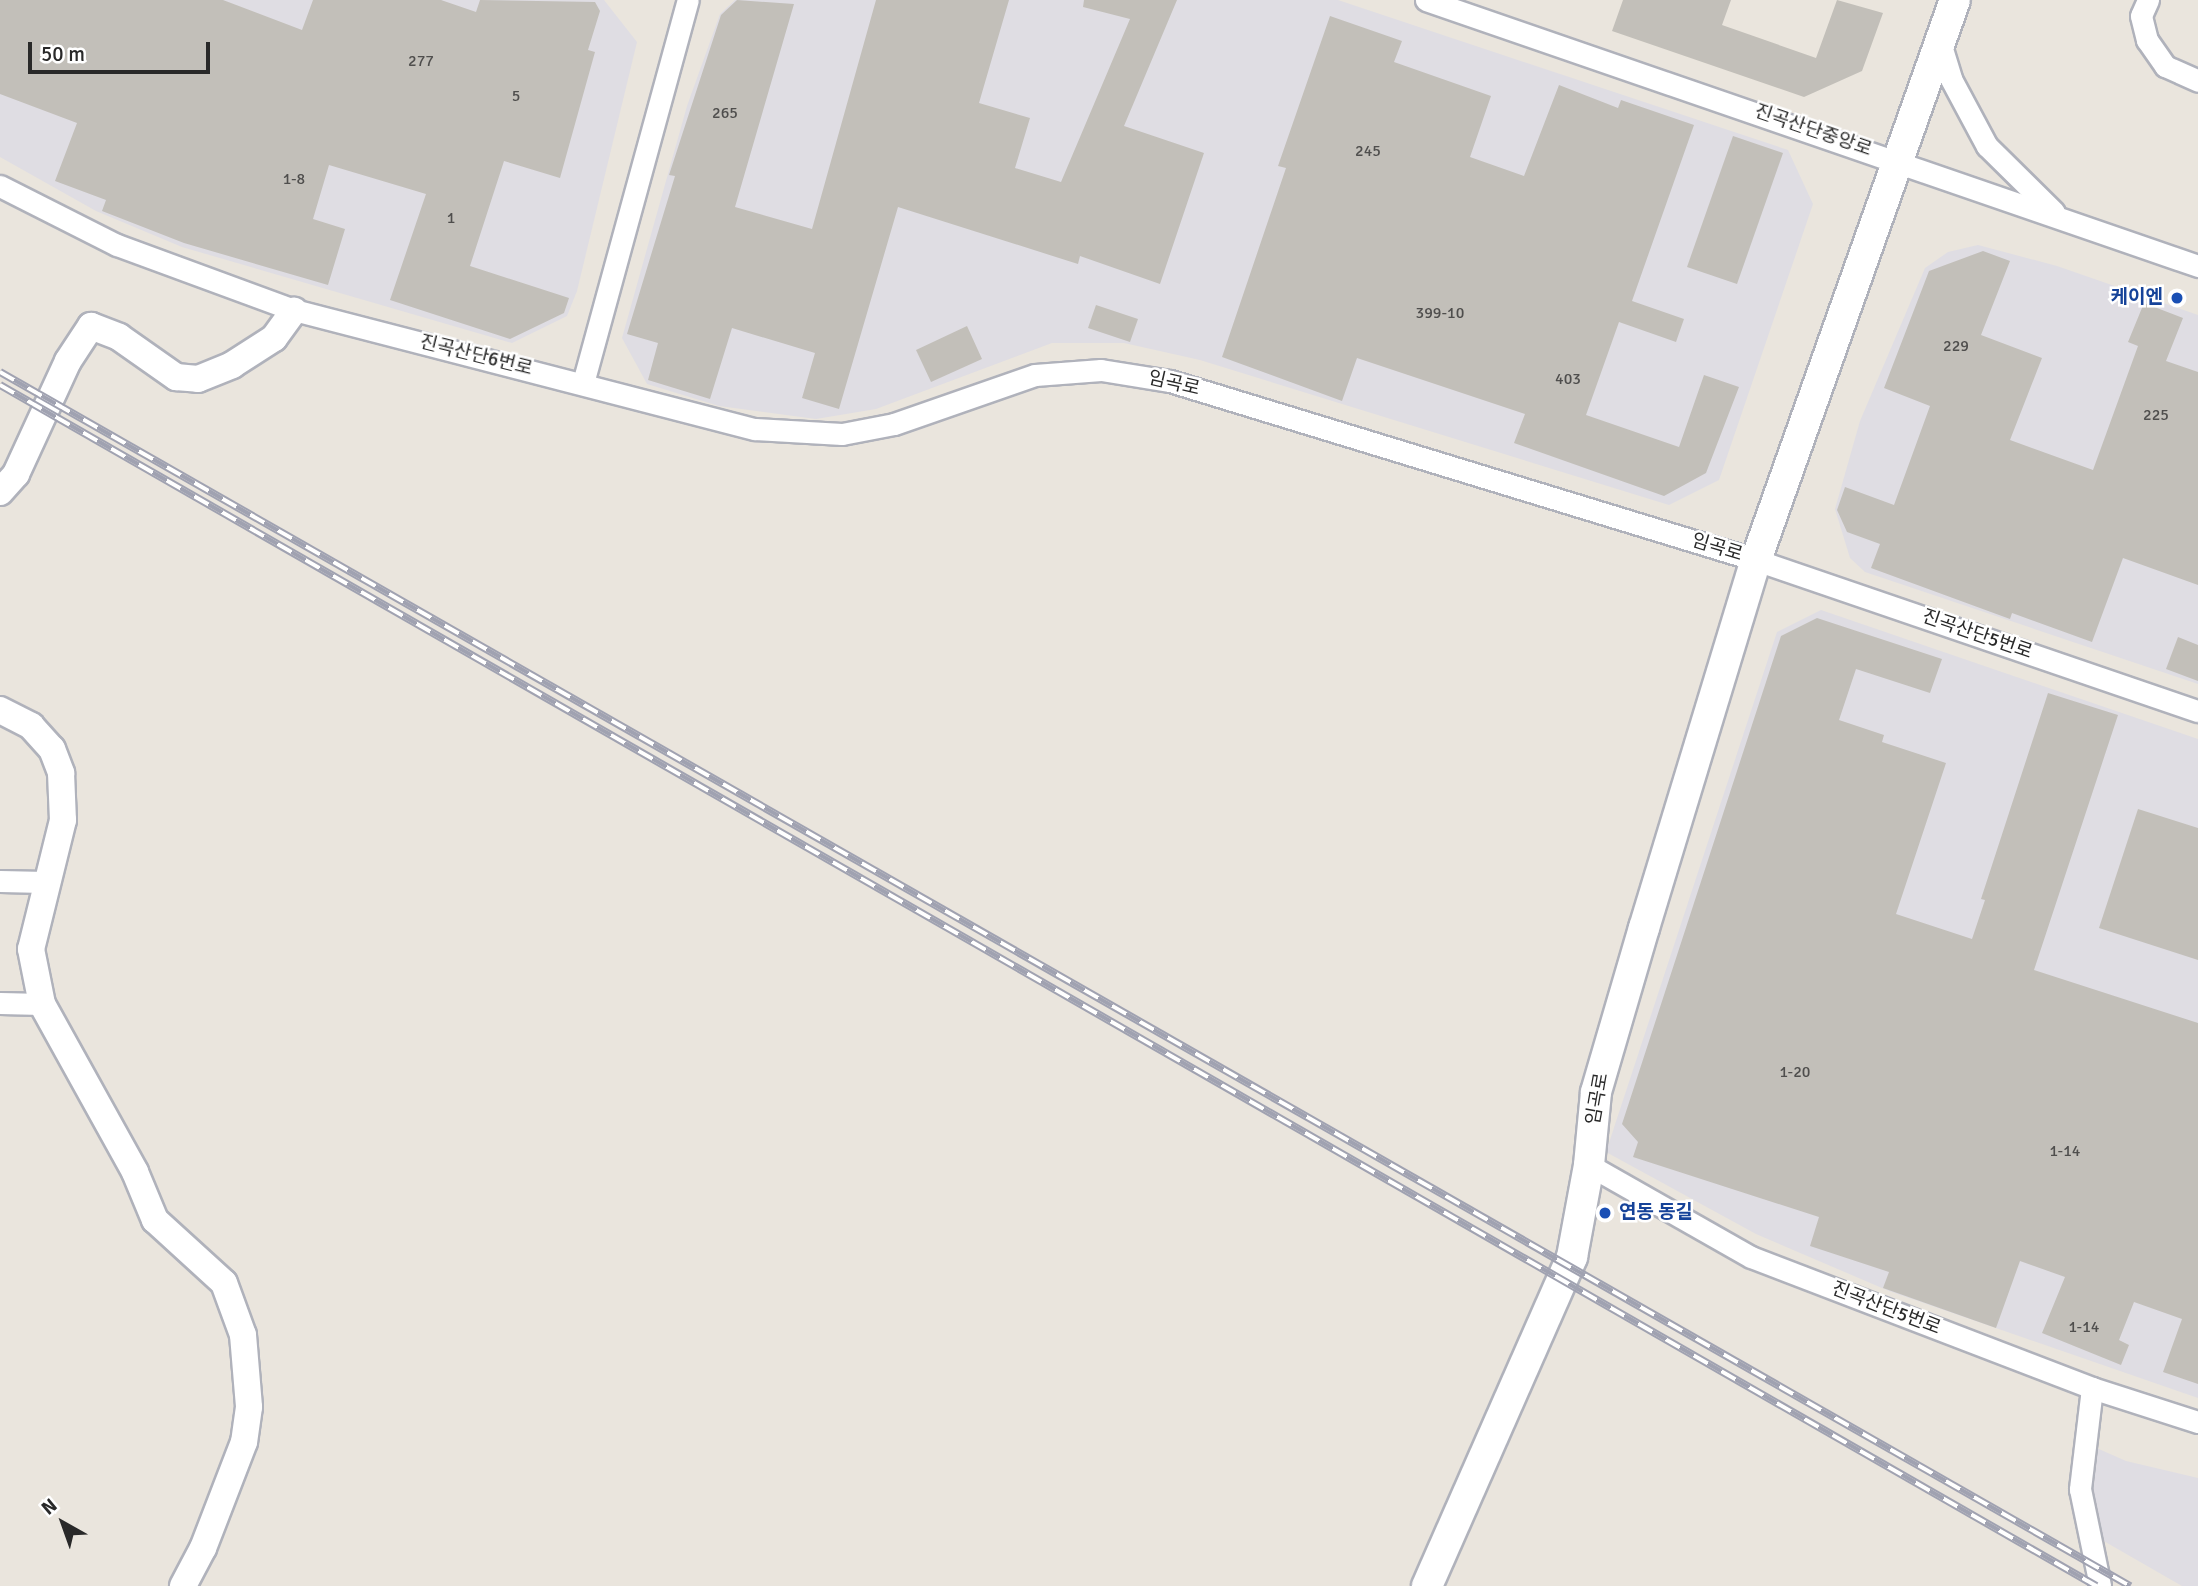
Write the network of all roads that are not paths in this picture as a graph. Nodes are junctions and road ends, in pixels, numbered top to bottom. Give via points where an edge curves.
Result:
1 (688, 0) edge
2 (1426, 0) edge
3 (1955, 0) edge
4 (2148, 0) edge
5 (1940, 40) junction
6 (2198, 81) edge
7 (1895, 159) junction
8 (0, 186) edge
9 (2063, 221) junction
10 (2198, 266) edge
11 (294, 310) junction
12 (583, 383) junction
13 (0, 492) edge
14 (1756, 560) junction
15 (0, 710) edge
16 (2198, 711) edge
17 (0, 881) edge
18 (45, 882) junction
19 (0, 1003) edge
20 (42, 1004) junction
21 (1589, 1165) junction
22 (2092, 1388) junction
23 (2198, 1422) edge
24 (183, 1586) edge
25 (1427, 1586) edge
26 (2100, 1586) edge

1 - 12 street
2 - 7 street, 진곡산단중앙로
3 - 5 main road, 임곡로
4 - 6 street via 2141,16 2147,40 2165,66
5 - 7 main road, 임곡로
5 - 9 street via 1951,79 1987,146
7 - 9 street, 진곡산단중앙로
7 - 14 main road, 임곡로
8 - 11 street, 진곡산단6번로 via 117,245
9 - 10 street, 진곡산단중앙로
11 - 12 street, 진곡산단6번로
11 - 13 street via 274,338 232,365 198,379 176,377 119,337 91,326 68,361 16,474
12 - 14 street, 임곡로 via 755,429 842,434 894,424 1035,375 1101,370 1170,381
14 - 16 street, 진곡산단5번로
14 - 21 main road, 임곡로 via 1596,1092
15 - 18 street via 32,726 52,749 61,774 63,820
17 - 18 street
18 - 20 street via 31,949
19 - 20 street
20 - 24 street via 135,1172 155,1220 224,1283 243,1335 249,1407 244,1442 208,1538
21 - 22 street, 진곡산단5번로 via 1751,1257
21 - 25 main road, 임곡로 via 1572,1257
22 - 23 street, 진곡산단5번로
22 - 26 street via 2080,1489

